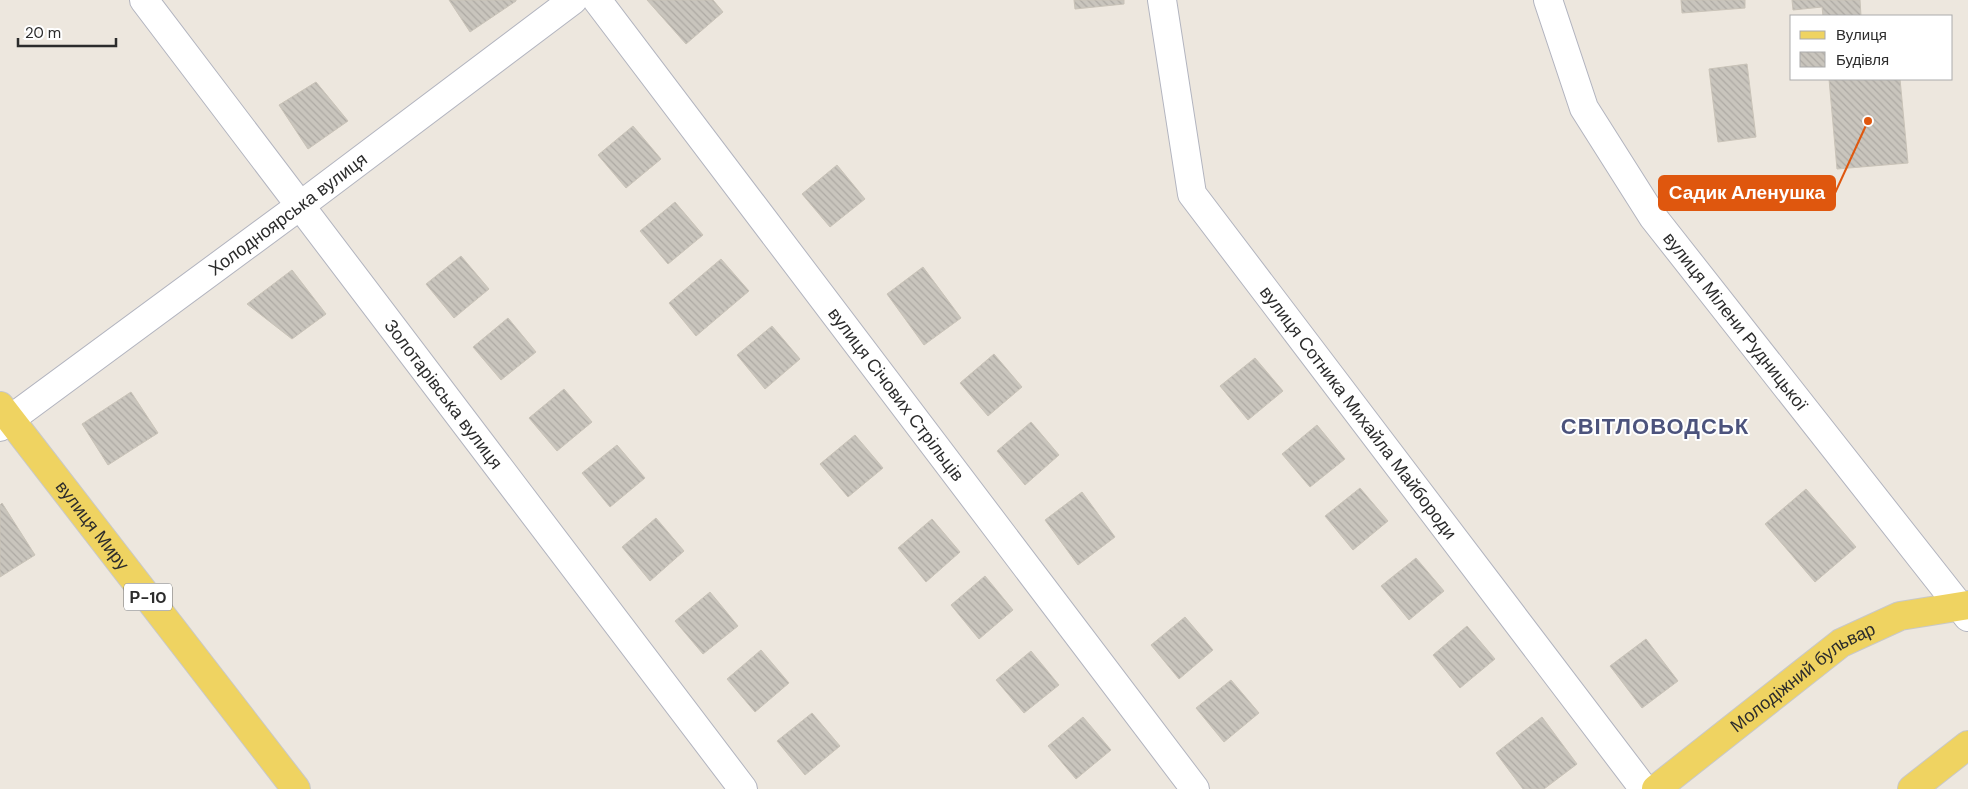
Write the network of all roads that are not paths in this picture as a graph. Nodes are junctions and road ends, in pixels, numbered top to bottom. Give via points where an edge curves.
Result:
1 (144, 0) edge
2 (573, 0) edge
3 (597, 0) edge
4 (1162, 0) edge
5 (1548, 0) edge
6 (301, 205) junction
7 (4, 417) edge
8 (1965, 609) edge
9 (1968, 745) edge
10 (296, 789) edge
11 (742, 789) edge
12 (1195, 789) edge
13 (1644, 789) edge
14 (1656, 789) edge
15 (1912, 789) edge

1 - 6 street, Золотарівська вулиця
2 - 6 street, Холодноярська вулиця
3 - 12 street, вулиця Січових Стрільців
4 - 13 street, вулиця Сотника Михайла Майбороди via 1192,194
5 - 8 street, вулиця Мілени Рудницької via 1584,108 1653,216
6 - 7 street, Холодноярська вулиця
6 - 11 street, Золотарівська вулиця
7 - 10 main road, вулиця Миру / Р-10
8 - 14 main road, Молодіжний бульвар via 1900,616 1842,642
9 - 15 main road

